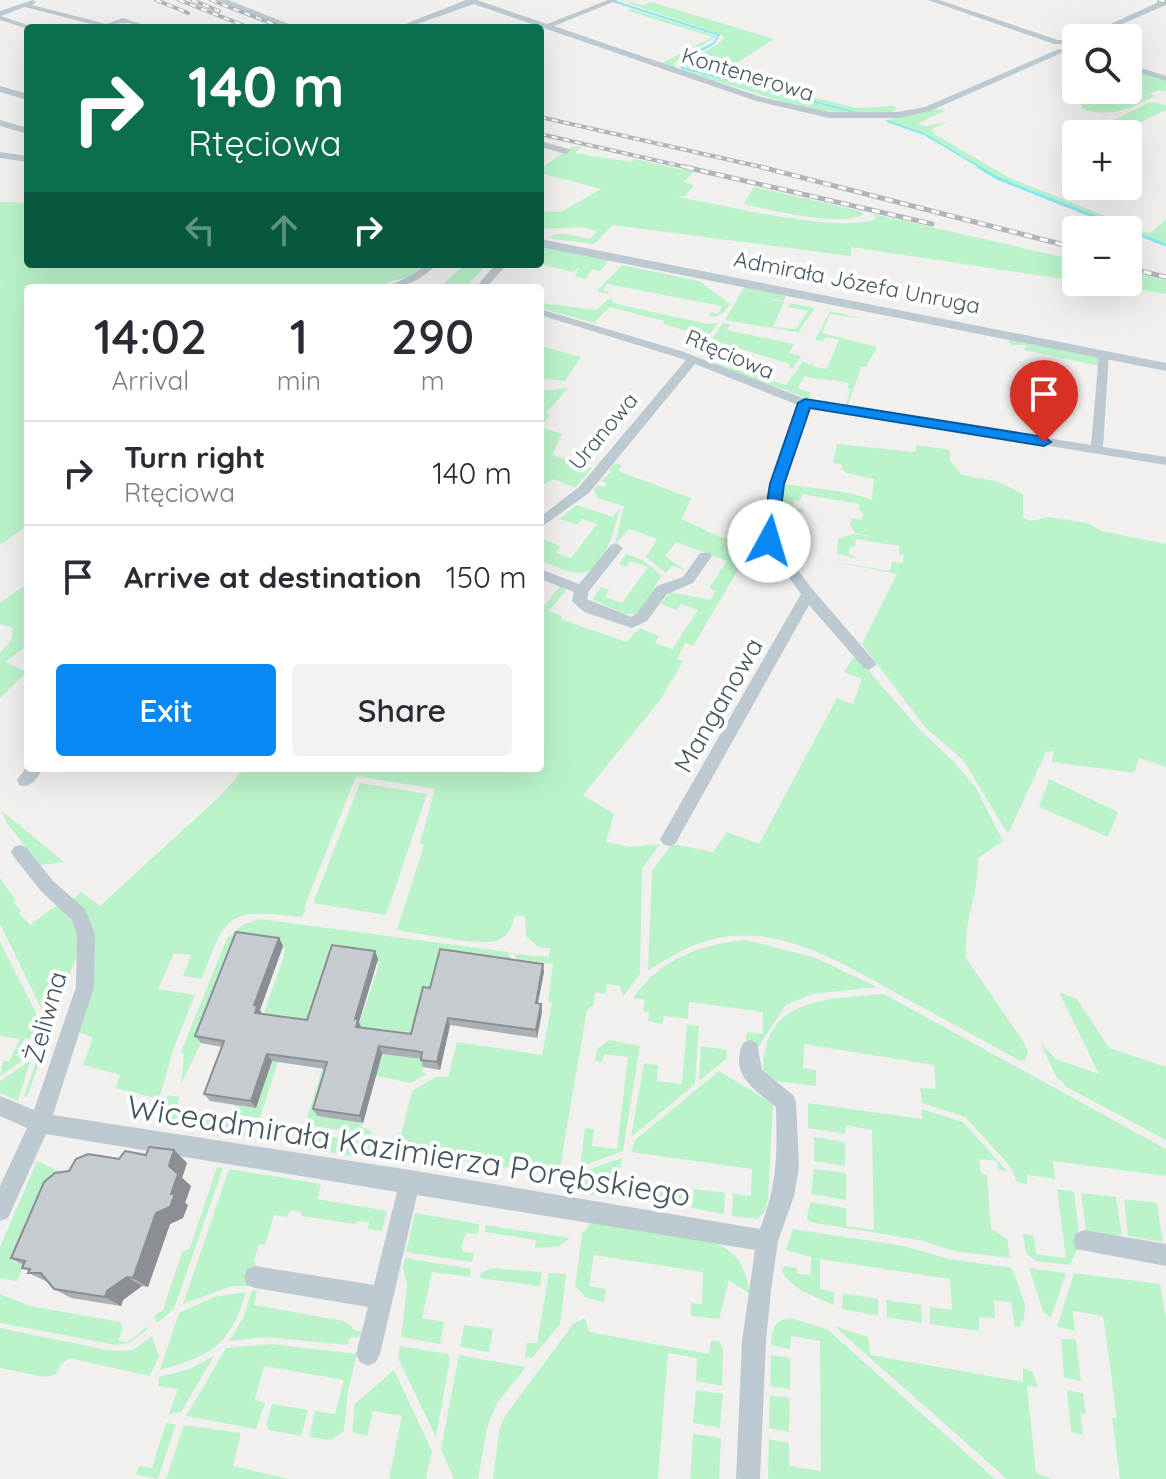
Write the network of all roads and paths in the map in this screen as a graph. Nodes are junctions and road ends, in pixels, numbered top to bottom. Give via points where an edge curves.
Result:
1 (37, 0) edge
2 (222, 0) edge
3 (932, 0) edge
4 (472, 1) edge
5 (611, 1) edge
6 (1166, 2) edge
7 (25, 5) junction
8 (0, 16) edge
9 (92, 24) edge
10 (112, 24) edge
11 (136, 24) edge
12 (285, 24) edge
13 (410, 24) edge
14 (537, 24) edge
15 (1116, 24) edge
16 (24, 25) edge
17 (546, 27) joint
18 (1060, 47) joint
19 (1142, 71) edge
20 (1166, 79) edge
21 (0, 89) edge
22 (24, 96) edge
23 (0, 123) edge
24 (24, 130) edge
25 (544, 145) edge
26 (566, 151) dead end
27 (0, 155) edge
28 (24, 158) edge
29 (544, 244) edge
30 (427, 268) edge
31 (498, 268) edge
32 (399, 284) edge
33 (484, 284) edge
34 (544, 313) edge
35 (1105, 355) junction
36 (693, 359) junction
37 (1166, 367) edge
38 (805, 403) junction
39 (1097, 450) junction
40 (1166, 461) edge
41 (544, 521) edge
42 (616, 548) dead end
43 (705, 556) dead end
44 (544, 576) edge
45 (582, 590) junction
46 (808, 594) junction
47 (869, 664) dead end
48 (669, 839) dead end
49 (20, 852) dead end
50 (750, 1050) dead end
51 (0, 1106) edge
52 (40, 1123) junction
53 (410, 1181) junction
54 (0, 1210) edge
55 (767, 1241) junction
56 (1084, 1241) dead end
57 (1166, 1255) edge
58 (255, 1277) dead end
59 (382, 1298) junction
60 (368, 1354) dead end
61 (748, 1479) edge

1 - 7 street
2 - 12 street
3 - 18 street
4 - 13 street
4 - 14 street, Kontenerowa
5 - 17 street
6 - 15 street
7 - 8 street
7 - 9 street
8 - 16 street
10 - 11 street
17 - 18 street, Kontenerowa via 771,103 840,116 927,109
19 - 20 street
21 - 22 street
23 - 24 street
25 - 26 street
27 - 28 street
29 - 35 street, Admirała Józefa Unruga
30 - 32 street
31 - 33 street
34 - 36 street, Rtęciowa
35 - 37 street, Admirała Józefa Unruga
35 - 39 street
36 - 38 street, Rtęciowa
36 - 41 street, Uranowa via 584,490
38 - 39 street, Rtęciowa
38 - 46 street via 777,484 768,536
39 - 40 street, Rtęciowa
42 - 45 street
43 - 45 street via 688,580 662,590 632,623 583,605 577,597
44 - 45 street
46 - 47 street
46 - 48 street, Manganowa
49 - 52 street, Żeliwna via 55,895 75,909 86,934 85,987
50 - 55 street via 752,1075 780,1094 788,1109 788,1166
51 - 52 street, Wiceadmirała Kazimierza Porębskiego
52 - 53 street, Wiceadmirała Kazimierza Porębskiego
52 - 54 street, Żeliwna
53 - 55 street, Wiceadmirała Kazimierza Porębskiego
53 - 59 street
55 - 61 street via 754,1341
56 - 57 street
58 - 59 street
59 - 60 street

